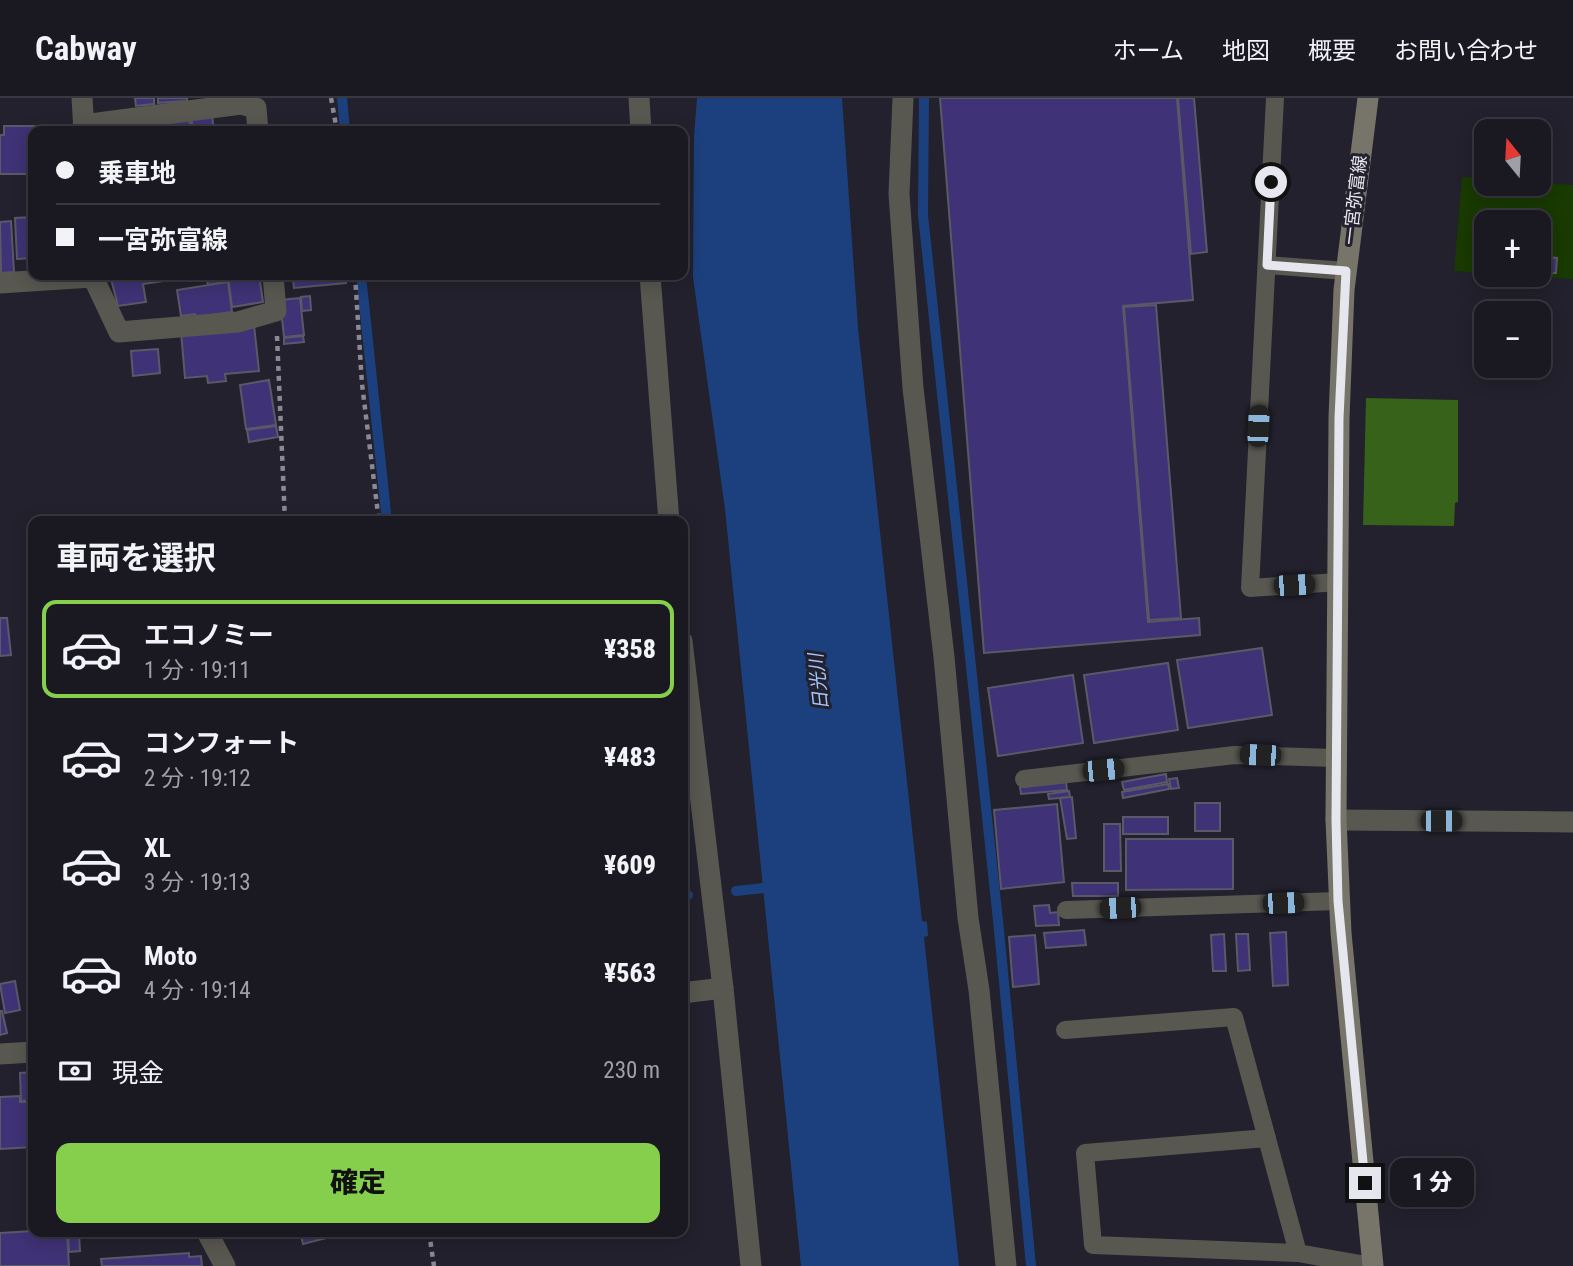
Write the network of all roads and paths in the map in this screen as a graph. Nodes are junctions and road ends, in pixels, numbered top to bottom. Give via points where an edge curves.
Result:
1 (82, 98) edge
2 (331, 98) edge
3 (639, 98) edge
4 (903, 98) edge
5 (1275, 98) edge
6 (1368, 98) edge
7 (241, 101) edge
8 (84, 126) edge
9 (96, 126) edge
10 (258, 126) edge
11 (336, 126) edge
12 (641, 126) edge
13 (1267, 265) junction
14 (1346, 271) junction
15 (39, 280) edge
16 (94, 280) edge
17 (273, 280) edge
18 (355, 280) edge
19 (650, 280) edge
20 (0, 283) edge
21 (275, 311) junction
22 (285, 516) edge
23 (378, 516) edge
24 (669, 516) edge
25 (1338, 582) junction
26 (688, 692) edge
27 (1336, 758) junction
28 (1024, 779) dead end
29 (1336, 820) junction
30 (1573, 822) edge
31 (1338, 901) junction
32 (1066, 910) dead end
33 (723, 988) junction
34 (688, 992) edge
35 (1065, 1030) dead end
36 (28, 1052) edge
37 (0, 1054) edge
38 (1267, 1138) junction
39 (210, 1237) edge
40 (430, 1237) edge
41 (1298, 1253) junction
42 (225, 1266) edge
43 (434, 1266) edge
44 (751, 1266) edge
45 (1006, 1266) edge
46 (1373, 1266) edge

1 - 8 street
2 - 11 path
3 - 12 street
4 - 45 street via 899,194 913,387
5 - 13 lane
6 - 14 main road, 一宮弥富線
7 - 9 street
7 - 10 street via 256,108
13 - 14 lane
13 - 25 lane via 1250,588
14 - 25 main road, 一宮弥富線
15 - 20 street
16 - 21 street via 119,332 238,322
17 - 21 street
18 - 23 path
19 - 24 street
21 - 22 path
25 - 27 main road, 一宮弥富線
26 - 33 street
27 - 28 lane via 1235,755
27 - 29 main road, 一宮弥富線
29 - 30 street
29 - 31 main road, 一宮弥富線
31 - 32 lane
31 - 46 main road, 一宮弥富線
33 - 34 street
33 - 44 street
35 - 38 lane via 1234,1017
36 - 37 street
38 - 41 lane
38 - 41 lane via 1085,1153 1093,1245
39 - 42 street
40 - 43 path
41 - 46 lane

